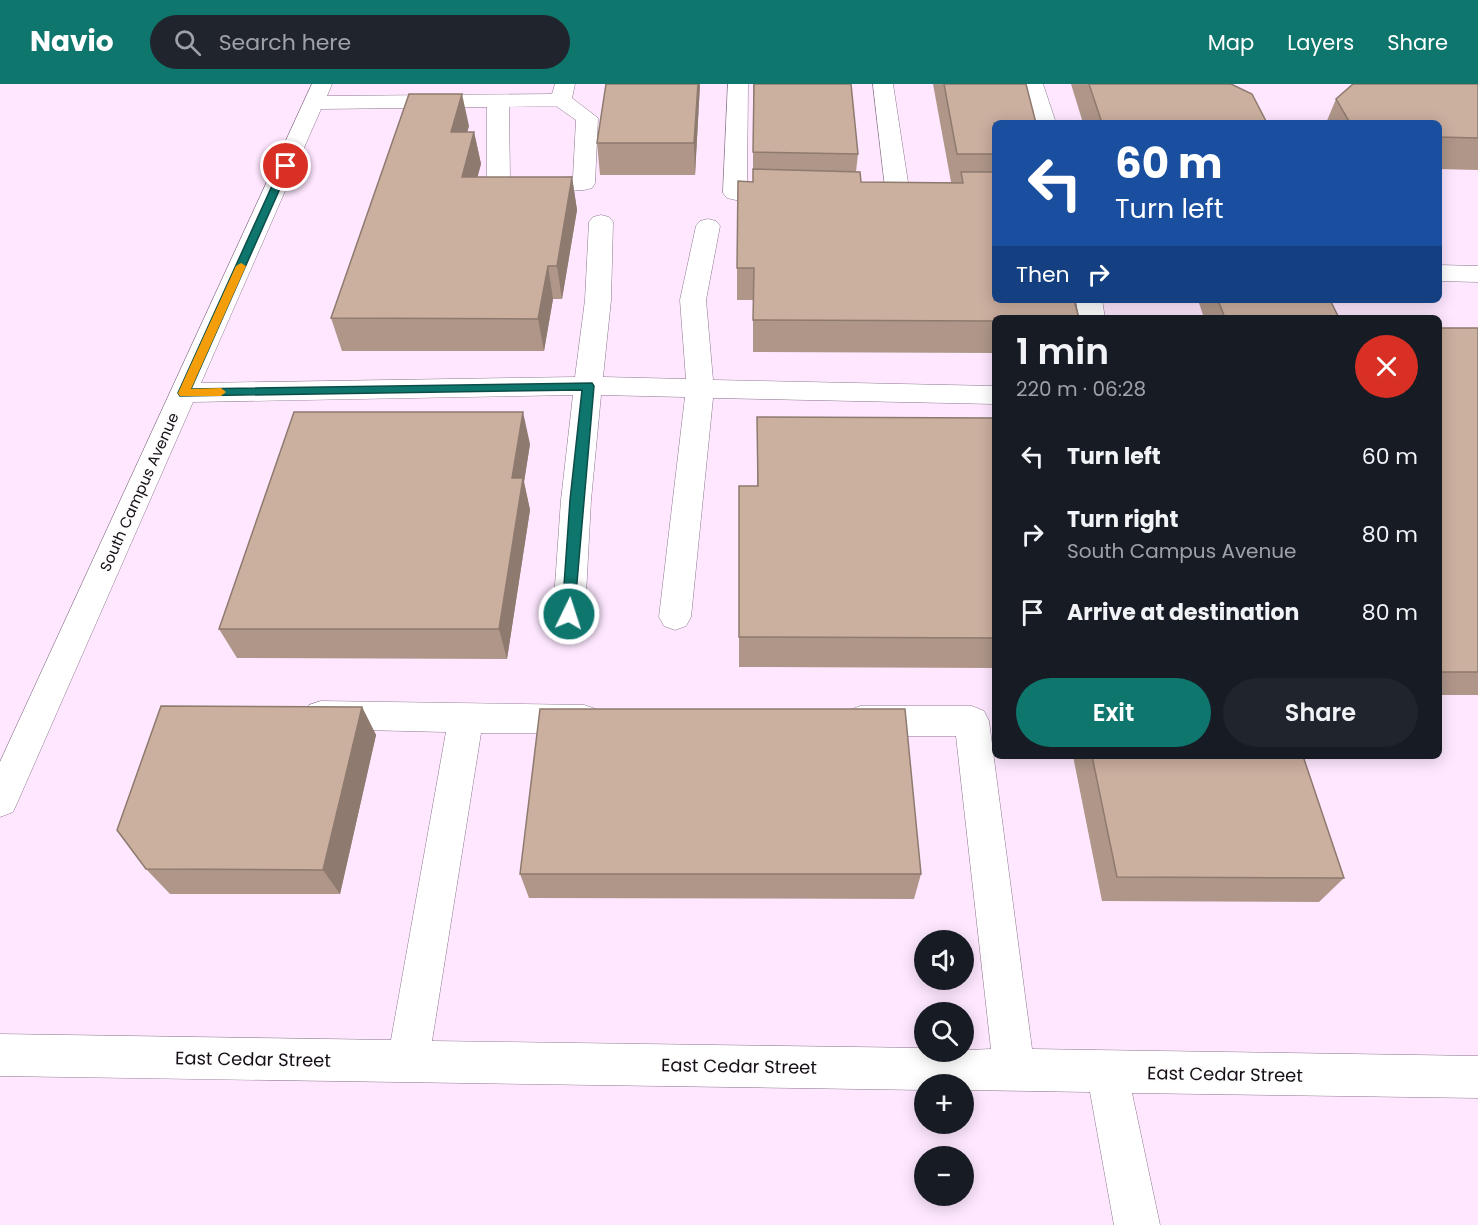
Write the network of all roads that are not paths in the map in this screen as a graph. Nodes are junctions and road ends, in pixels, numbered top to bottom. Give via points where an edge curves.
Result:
1 (738, 84) edge
2 (883, 84) edge
3 (1033, 84) edge
4 (563, 92) edge
5 (318, 93) edge
6 (430, 93) edge
7 (498, 101) junction
8 (1044, 120) edge
9 (805, 194) edge
10 (875, 195) edge
11 (992, 195) edge
12 (898, 196) junction
13 (601, 222) dead end
14 (708, 226) dead end
15 (1442, 273) edge
16 (1478, 274) edge
17 (588, 386) junction
18 (700, 388) junction
19 (184, 393) junction
20 (992, 395) edge
21 (569, 614) dead end
22 (675, 616) dead end
23 (289, 714) edge
24 (466, 718) junction
25 (620, 719) edge
26 (822, 721) edge
27 (0, 801) edge
28 (0, 1055) edge
29 (408, 1061) junction
30 (1014, 1070) junction
31 (1107, 1072) junction
32 (1478, 1077) edge
33 (1137, 1225) edge

1 - 9 street via 735,194
2 - 12 street
3 - 8 street
4 - 7 street
4 - 7 street via 587,117 584,183 499,188
5 - 6 street
5 - 19 street, South Campus Avenue
6 - 7 street
10 - 12 street
11 - 12 street
13 - 17 street via 598,300
14 - 18 street via 693,300
15 - 16 street
17 - 18 street
17 - 19 street
17 - 21 street
18 - 20 street
18 - 22 street
19 - 27 street, South Campus Avenue
23 - 24 street
24 - 25 street
24 - 29 street
26 - 30 street via 972,721
28 - 29 street, East Cedar Street
29 - 30 street, East Cedar Street
30 - 31 street, East Cedar Street
31 - 32 street, East Cedar Street
31 - 33 street

